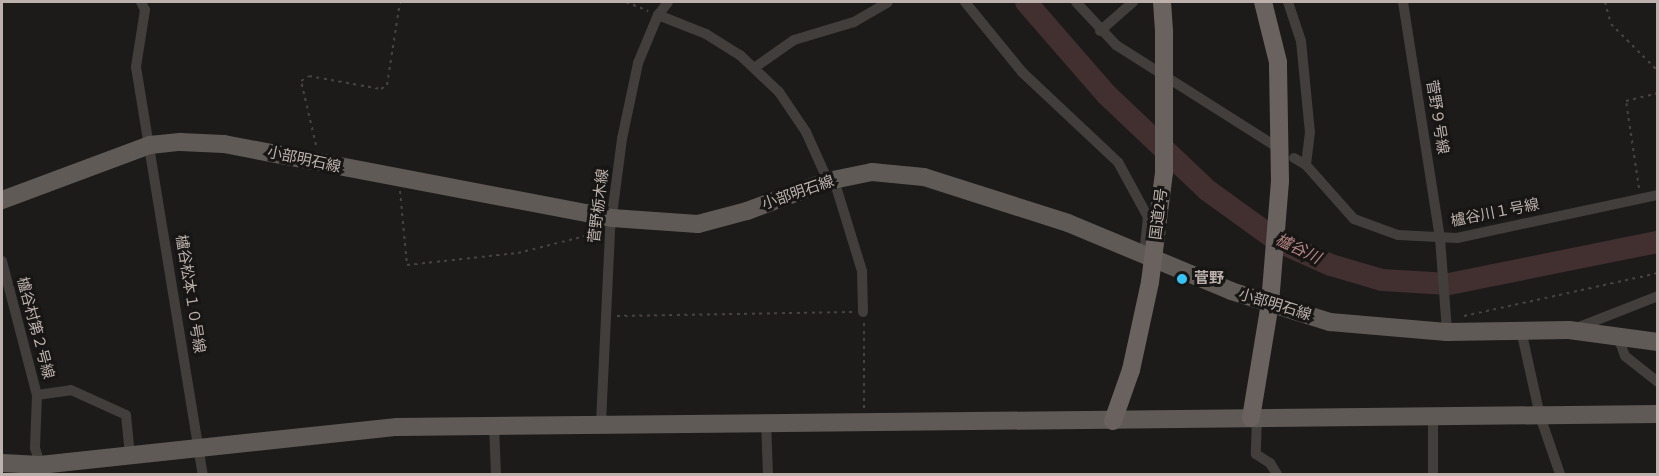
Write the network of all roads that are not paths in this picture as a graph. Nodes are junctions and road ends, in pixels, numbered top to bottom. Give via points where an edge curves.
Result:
1 (141, 2) edge
2 (668, 2) edge
3 (888, 2) edge
4 (965, 2) edge
5 (1076, 2) edge
6 (1133, 2) edge
7 (1162, 2) edge
8 (1263, 2) edge
9 (1288, 2) edge
10 (1403, 2) edge
11 (658, 15) junction
12 (1100, 31) junction
13 (754, 68) junction
14 (1272, 144) dead end
15 (150, 145) junction
16 (1294, 158) dead end
17 (1306, 165) junction
18 (831, 180) junction
19 (1658, 195) edge
20 (2, 200) edge
21 (611, 224) junction
22 (1440, 238) junction
23 (1144, 255) junction
24 (2, 261) edge
25 (1658, 296) edge
26 (1270, 303) junction
27 (863, 312) road end
28 (1447, 325) junction
29 (1521, 330) junction
30 (1569, 330) junction
31 (1617, 334) junction
32 (1658, 342) edge
33 (1658, 382) edge
34 (37, 395) junction
35 (1658, 414) edge
36 (1433, 416) junction
37 (1540, 416) junction
38 (1254, 418) junction
39 (1113, 421) junction
40 (601, 423) junction
41 (766, 423) junction
42 (494, 425) junction
43 (199, 447) junction
44 (130, 456) junction
45 (2, 463) edge
46 (41, 470) edge
47 (203, 474) edge
48 (496, 474) edge
49 (768, 474) edge
50 (1277, 474) edge
51 (1433, 474) edge
52 (1560, 474) edge

1 - 15 street, 櫨谷松本１０号線 via 144,10 136,67
2 - 11 street, 菅野栃木線
3 - 13 street via 854,22 794,40
4 - 23 street via 1022,72 1118,162 1148,217
5 - 12 street
6 - 12 street
7 - 39 highway, 国道2号, bridge via 1164,173 1150,282 1131,370
8 - 26 highway via 1278,62 1280,181
9 - 17 street via 1301,41 1310,132
10 - 22 street, 菅野９号線
11 - 13 street via 706,34
11 - 21 street, 菅野栃木線 via 638,63 622,139
12 - 14 street
13 - 18 street via 779,92
15 - 20 main road, 小部明石線
15 - 21 main road, 小部明石線 via 224,144
15 - 43 street, 櫨谷松本１０号線
16 - 17 street, 櫨谷川１号線
17 - 22 street, 櫨谷川１号線 via 1354,219 1398,235
18 - 21 main road, 小部明石線 via 747,211 698,224
18 - 23 main road, 小部明石線 via 872,172 924,177 1068,223
18 - 27 street via 862,271
19 - 22 street, 櫨谷川１号線 via 1457,238
21 - 40 street, 菅野栃木線
22 - 28 street, 菅野９号線
23 - 26 main road, 小部明石線
24 - 34 street, 櫨谷村第２号線
25 - 30 street
26 - 28 main road, 小部明石線 via 1330,322
26 - 38 highway
28 - 29 main road, 小部明石線
29 - 30 main road, 小部明石線
29 - 37 street
30 - 31 main road, 小部明石線
31 - 32 main road, 小部明石線
31 - 33 street via 1625,356
34 - 44 street via 71,390 126,415
34 - 46 street, 櫨谷村第２号線 via 35,448
35 - 37 main road
36 - 37 main road
36 - 38 main road
36 - 51 street
37 - 52 street
38 - 39 main road
38 - 50 street via 1256,454 1270,463
39 - 41 main road
40 - 41 main road
40 - 42 main road
41 - 49 street
42 - 43 main road via 397,427
42 - 48 street
43 - 44 main road
43 - 47 street, 櫨谷松本１０号線
44 - 46 main road
45 - 46 main road

